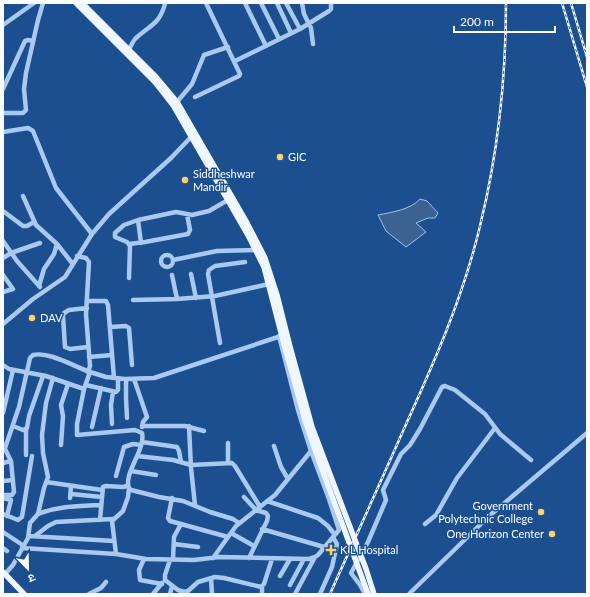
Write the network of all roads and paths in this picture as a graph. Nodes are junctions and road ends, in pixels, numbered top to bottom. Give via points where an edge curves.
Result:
1 (34, 3) edge
2 (43, 3) edge
3 (76, 3) edge
4 (82, 3) edge
5 (206, 3) edge
6 (245, 3) edge
7 (261, 3) edge
8 (277, 3) edge
9 (286, 3) edge
10 (302, 3) edge
11 (331, 3) edge
12 (165, 4) dead end
13 (309, 23) junction
14 (3, 25) edge
15 (300, 29) junction
16 (291, 33) junction
17 (279, 39) junction
18 (33, 41) junction
19 (313, 44) dead end
20 (266, 46) junction
21 (228, 47) junction
22 (129, 49) junction
23 (235, 61) junction
24 (3, 89) edge
25 (195, 97) dead end
26 (176, 102) junction
27 (3, 113) edge
28 (3, 132) edge
29 (191, 137) junction
30 (222, 186) junction
31 (23, 196) dead end
32 (228, 200) junction
33 (3, 211) edge
34 (186, 214) junction
35 (138, 220) junction
36 (34, 222) junction
37 (92, 234) junction
38 (3, 240) edge
39 (40, 243) dead end
40 (141, 243) junction
41 (57, 244) junction
42 (129, 244) junction
43 (256, 250) junction
44 (11, 253) junction
45 (77, 256) junction
46 (3, 258) edge
47 (173, 260) dead end
48 (245, 262) dead end
49 (72, 263) junction
50 (172, 274) dead end
51 (191, 274) dead end
52 (3, 275) edge
53 (129, 278) dead end
54 (269, 284) junction
55 (39, 286) junction
56 (44, 291) junction
57 (3, 292) edge
58 (212, 297) junction
59 (196, 298) junction
60 (177, 299) junction
61 (133, 300) dead end
62 (87, 301) junction
63 (87, 308) junction
64 (3, 324) edge
65 (110, 327) junction
66 (283, 335) junction
67 (220, 344) dead end
68 (287, 344) junction
69 (88, 347) junction
70 (112, 355) junction
71 (89, 357) junction
72 (3, 365) edge
73 (132, 365) dead end
74 (13, 370) junction
75 (89, 372) junction
76 (27, 373) junction
77 (43, 376) junction
78 (53, 378) junction
79 (116, 378) junction
80 (126, 379) junction
81 (134, 379) junction
82 (68, 384) junction
83 (85, 387) junction
84 (101, 388) junction
85 (113, 392) junction
86 (3, 413) edge
87 (127, 418) dead end
88 (112, 424) dead end
89 (13, 426) junction
90 (142, 426) junction
91 (189, 426) junction
92 (92, 427) dead end
93 (495, 428) junction
94 (26, 429) junction
95 (204, 431) dead end
96 (142, 433) junction
97 (587, 433) edge
98 (228, 443) dead end
99 (142, 444) junction
100 (61, 445) dead end
101 (274, 446) dead end
102 (4, 447) edge
103 (311, 451) junction
104 (26, 455) dead end
105 (32, 456) dead end
106 (137, 456) junction
107 (530, 460) dead end
108 (11, 461) junction
109 (181, 462) junction
110 (3, 463) edge
111 (228, 463) junction
112 (191, 465) junction
113 (131, 471) junction
114 (156, 475) dead end
115 (116, 476) dead end
116 (288, 479) junction
117 (14, 480) junction
118 (3, 481) edge
119 (46, 482) junction
120 (71, 486) junction
121 (128, 487) junction
122 (102, 490) junction
123 (3, 497) edge
124 (102, 497) junction
125 (244, 497) dead end
126 (172, 498) junction
127 (267, 501) junction
128 (195, 505) junction
129 (101, 506) junction
130 (258, 508) junction
131 (38, 514) junction
132 (5, 515) edge
133 (113, 519) junction
134 (100, 520) junction
135 (239, 523) junction
136 (181, 524) junction
137 (425, 524) dead end
138 (262, 529) junction
139 (3, 532) edge
140 (229, 535) junction
141 (29, 536) junction
142 (35, 536) junction
143 (334, 536) junction
144 (114, 541) junction
145 (174, 544) junction
146 (254, 546) junction
147 (23, 547) junction
148 (198, 547) dead end
149 (324, 547) junction
150 (116, 554) junction
151 (315, 557) junction
152 (213, 558) junction
153 (249, 558) junction
154 (144, 559) junction
155 (272, 559) junction
156 (290, 559) junction
157 (304, 559) junction
158 (172, 560) junction
159 (4, 573) edge
160 (280, 576) dead end
161 (211, 578) junction
162 (106, 582) dead end
163 (163, 582) junction
164 (290, 585) dead end
165 (172, 586) junction
166 (262, 587) junction
167 (24, 594) edge
168 (89, 594) edge
169 (153, 594) edge
170 (170, 594) edge
171 (212, 594) edge
172 (262, 594) edge
173 (295, 594) edge
174 (320, 594) edge
175 (365, 594) edge
176 (368, 594) edge
177 (374, 594) edge
178 (409, 594) edge

1 - 14 street
2 - 18 street
3 - 29 main road via 155,82 173,105
4 - 22 main road
5 - 21 street
6 - 20 street
7 - 17 street
8 - 16 street
9 - 15 street
10 - 13 street
11 - 13 street via 329,11
12 - 22 street via 162,14 153,26 135,39
13 - 15 street
13 - 19 street
15 - 16 street
16 - 17 street
17 - 20 street
18 - 24 street via 25,41
18 - 27 street via 24,84 26,110 23,113
20 - 23 street
21 - 23 street
21 - 26 street via 204,55 192,84
22 - 26 main road
23 - 25 street via 239,76
26 - 30 main road
28 - 37 street via 28,128 33,131 56,188
29 - 30 main road
29 - 37 street via 113,210
30 - 32 main road
30 - 66 main road via 247,223 265,258 276,290
31 - 36 street
32 - 34 street via 209,211
32 - 43 main road
33 - 36 street via 23,226
34 - 35 street via 176,212
34 - 40 street via 190,230 188,234
35 - 40 street
35 - 42 street via 124,225 115,233 117,238
36 - 41 street
37 - 45 street
38 - 44 street
39 - 44 street
40 - 42 street
41 - 49 street
41 - 55 street via 44,269
42 - 53 street
43 - 47 street via 217,251
43 - 54 main road
44 - 46 street
44 - 55 street
45 - 49 street
45 - 62 street via 88,260
48 - 58 street via 210,269 208,274
49 - 56 street via 65,277
50 - 60 street
51 - 59 street
52 - 57 street via 13,289
54 - 58 street
54 - 66 main road
55 - 56 street
56 - 64 street
58 - 59 street
58 - 67 street
59 - 60 street
60 - 61 street
62 - 63 street
62 - 65 street via 106,301
63 - 69 street
63 - 69 street via 69,310 63,316 65,347
65 - 70 street
65 - 73 street via 129,328
66 - 68 main road
66 - 81 street via 154,378
66 - 103 street via 298,410
68 - 176 main road, bridge via 312,441
68 - 177 main road, bridge via 312,427
69 - 71 street
70 - 71 street
70 - 79 street
71 - 75 street
72 - 74 street
74 - 76 street
74 - 86 street
75 - 76 street via 53,357 34,354
75 - 79 street
75 - 83 street
76 - 77 street
76 - 89 street
77 - 78 street
77 - 94 street
78 - 82 street
78 - 119 street via 46,403 42,435 48,475
79 - 80 street
79 - 85 street via 118,391
80 - 81 street
80 - 87 street
81 - 90 street via 147,417
82 - 83 street
82 - 100 street via 61,406
83 - 84 street
83 - 96 street via 77,434 135,430
84 - 85 street
84 - 92 street
85 - 88 street via 110,405
89 - 94 street
89 - 102 street
90 - 91 street
90 - 96 street
91 - 95 street
91 - 112 street
93 - 107 street
93 - 137 street via 456,478 436,515
93 - 175 street via 485,414 455,390 445,386 441,389 420,429 389,475 383,490 386,500 351,573
94 - 104 street
96 - 99 street
97 - 178 street via 488,517
98 - 111 street
99 - 106 street
99 - 109 street via 177,447
99 - 115 street via 124,447
101 - 116 street
102 - 108 street
103 - 116 street
103 - 143 street via 339,530
105 - 132 street via 22,517 18,520
106 - 109 street
106 - 113 street
108 - 110 street
108 - 117 street
109 - 112 street
111 - 112 street
111 - 130 street via 235,466
112 - 128 street
113 - 114 street
113 - 121 street
116 - 127 street
117 - 118 street
117 - 123 street via 14,493
119 - 120 street
119 - 131 street
120 - 122 street
120 - 124 street via 70,496
121 - 122 street via 106,486
121 - 126 street via 131,490
121 - 133 street via 128,497 122,512
122 - 124 street
123 - 132 street via 11,500
124 - 129 street
125 - 130 street
126 - 128 street
126 - 136 street via 169,520
127 - 130 street
127 - 143 street via 318,518 328,526
128 - 135 street via 233,518
129 - 131 street via 73,507
129 - 134 street
130 - 135 street
130 - 138 street via 268,516
131 - 141 street via 30,524
133 - 134 street
133 - 144 street
134 - 142 street via 56,522
135 - 140 street
136 - 140 street
136 - 145 street via 175,535
138 - 146 street
138 - 149 street
139 - 147 street
140 - 146 street
140 - 152 street
141 - 142 street
141 - 147 street
142 - 144 street
143 - 149 street
143 - 174 street via 337,544 332,567
144 - 150 street
145 - 148 street
145 - 158 street
146 - 153 street
147 - 150 street
147 - 159 street
149 - 151 street
150 - 154 street
151 - 157 street
151 - 173 street
152 - 153 street
152 - 158 street
153 - 155 street
154 - 158 street
154 - 163 street via 139,570 140,580
155 - 156 street
155 - 166 street
156 - 157 street
156 - 160 street
157 - 164 street
158 - 163 street
159 - 167 main road
161 - 165 street via 198,582 186,592
161 - 166 street via 224,578
161 - 171 street
162 - 168 street
163 - 165 street
163 - 169 street
165 - 170 street
166 - 172 street

